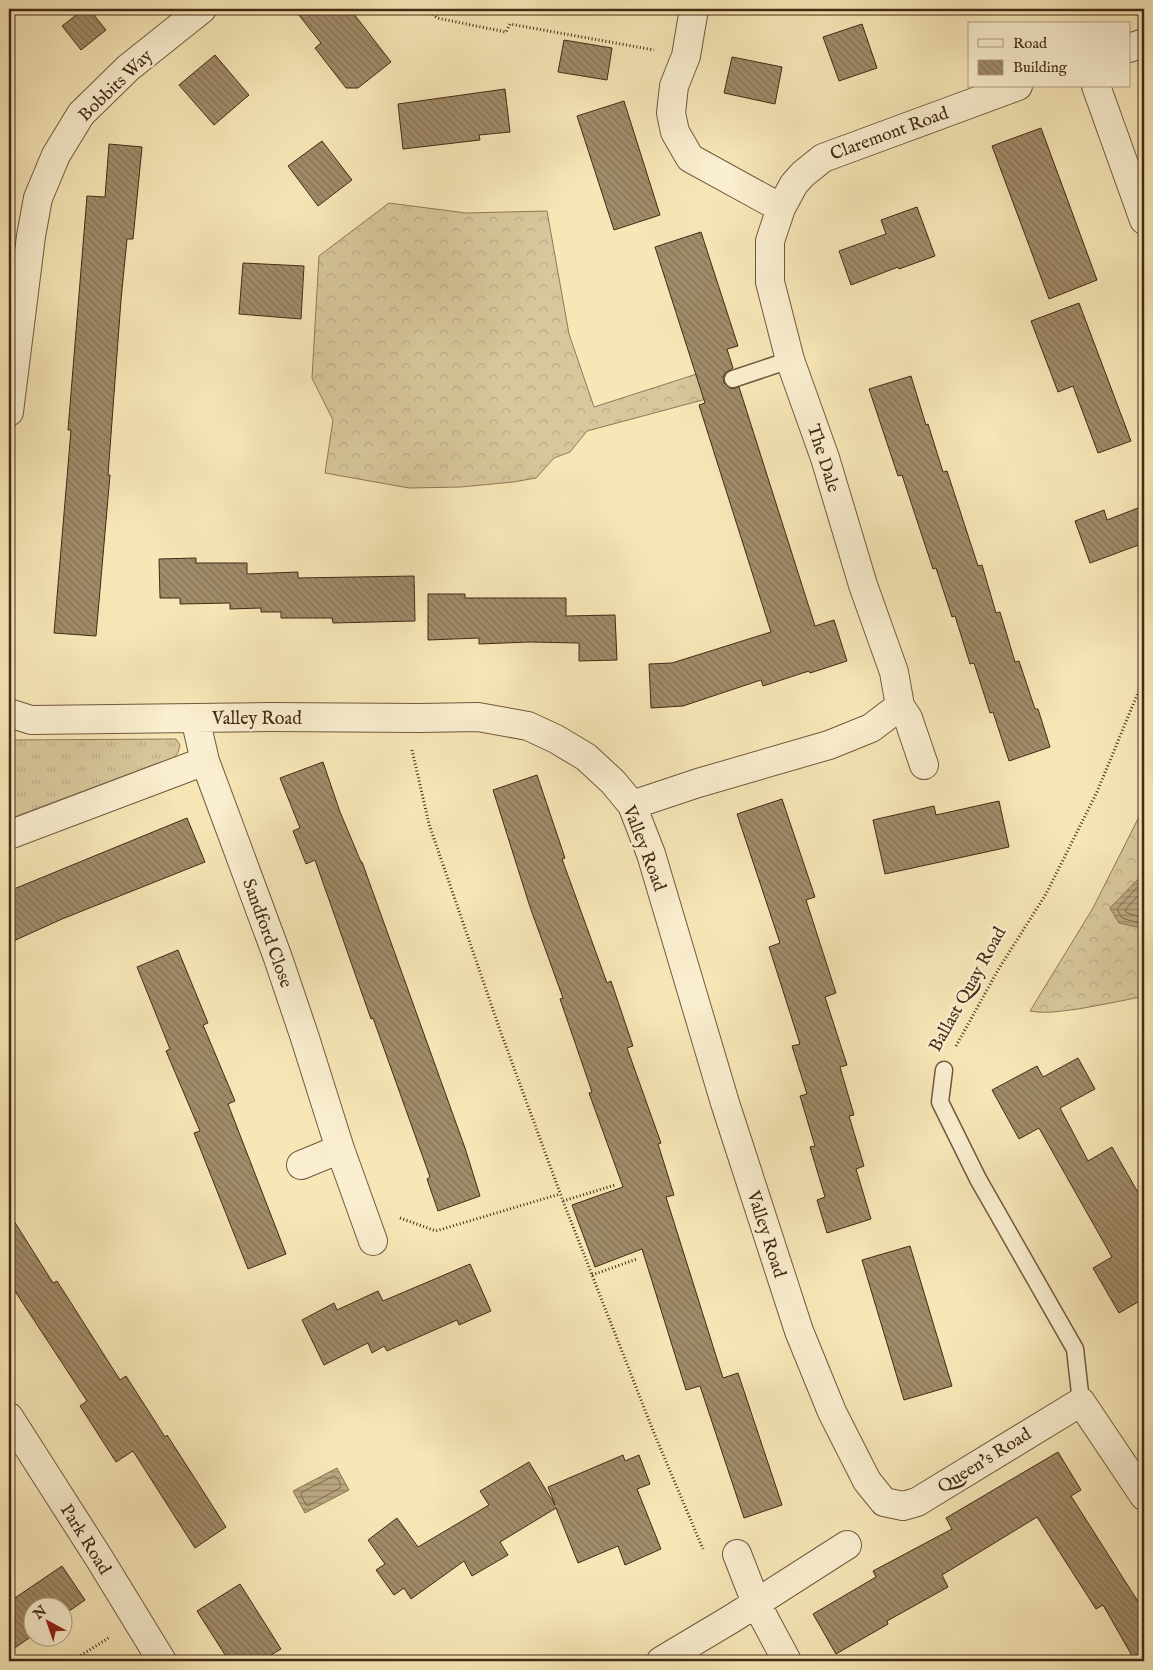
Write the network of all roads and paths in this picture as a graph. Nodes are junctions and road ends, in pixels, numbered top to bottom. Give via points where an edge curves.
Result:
1 (202, 9) edge
2 (428, 9) edge
3 (694, 9) edge
4 (1144, 43) edge
5 (1130, 48) edge
6 (686, 56) junction
7 (1013, 88) edge
8 (1097, 88) edge
9 (781, 208) junction
10 (1144, 220) edge
11 (790, 360) junction
12 (733, 379) dead end
13 (9, 412) edge
14 (1144, 678) edge
15 (900, 706) junction
16 (9, 713) edge
17 (195, 718) junction
18 (420, 718) junction
19 (205, 761) junction
20 (924, 765) dead end
21 (632, 805) junction
22 (9, 834) edge
23 (944, 1070) joint
24 (340, 1150) junction
25 (301, 1165) dead end
26 (615, 1185) dead end
27 (560, 1194) junction
28 (563, 1202) junction
29 (370, 1233) joint
30 (637, 1259) dead end
31 (592, 1275) junction
32 (1081, 1402) junction
33 (9, 1417) edge
34 (1144, 1496) edge
35 (884, 1502) joint
36 (847, 1545) dead end
37 (736, 1554) dead end
38 (707, 1557) dead end
39 (756, 1603) junction
40 (136, 1620) junction
41 (72, 1661) edge
42 (162, 1661) edge
43 (661, 1661) edge
44 (787, 1661) edge

1 - 13 street, Bobbits Way via 128,68 81,114 56,155 38,198 31,236
2 - 6 path via 437,18 506,32 510,24
3 - 6 street
4 - 5 street
6 - 9 street via 674,86 671,113 675,132 690,158
7 - 9 street, Claremont Road via 823,158 794,184
8 - 10 street
9 - 11 street, The Dale via 770,241 770,282
11 - 12 lane
11 - 15 street, The Dale via 894,672
14 - 23 path, Ballast Quay Road via 1097,792 1050,885 976,1009
15 - 20 street, The Dale via 908,718
15 - 21 street via 871,728 829,745
16 - 17 street, Valley Road via 31,720
17 - 18 street, Valley Road
17 - 19 street, Sandford Close
18 - 21 street, Valley Road via 478,717 528,726 586,757
18 - 27 path via 411,748 429,824
19 - 22 street
19 - 24 street, Sandford Close via 284,976
21 - 35 street, Valley Road via 651,854 725,1103 799,1331 832,1412 867,1481
23 - 32 lane, Ballast Quay Road via 940,1102 978,1180 1075,1349
24 - 25 street
24 - 29 street, Sandford Close
26 - 28 path
27 - 28 path
27 - 29 path via 436,1231 396,1217
28 - 31 path
30 - 31 path
31 - 38 path
32 - 34 street
32 - 35 street, Queen's Road via 917,1502 903,1506
33 - 40 street, Park Road
36 - 39 street
37 - 39 street
39 - 43 street
39 - 44 street
40 - 41 path
40 - 42 street, Park Road

